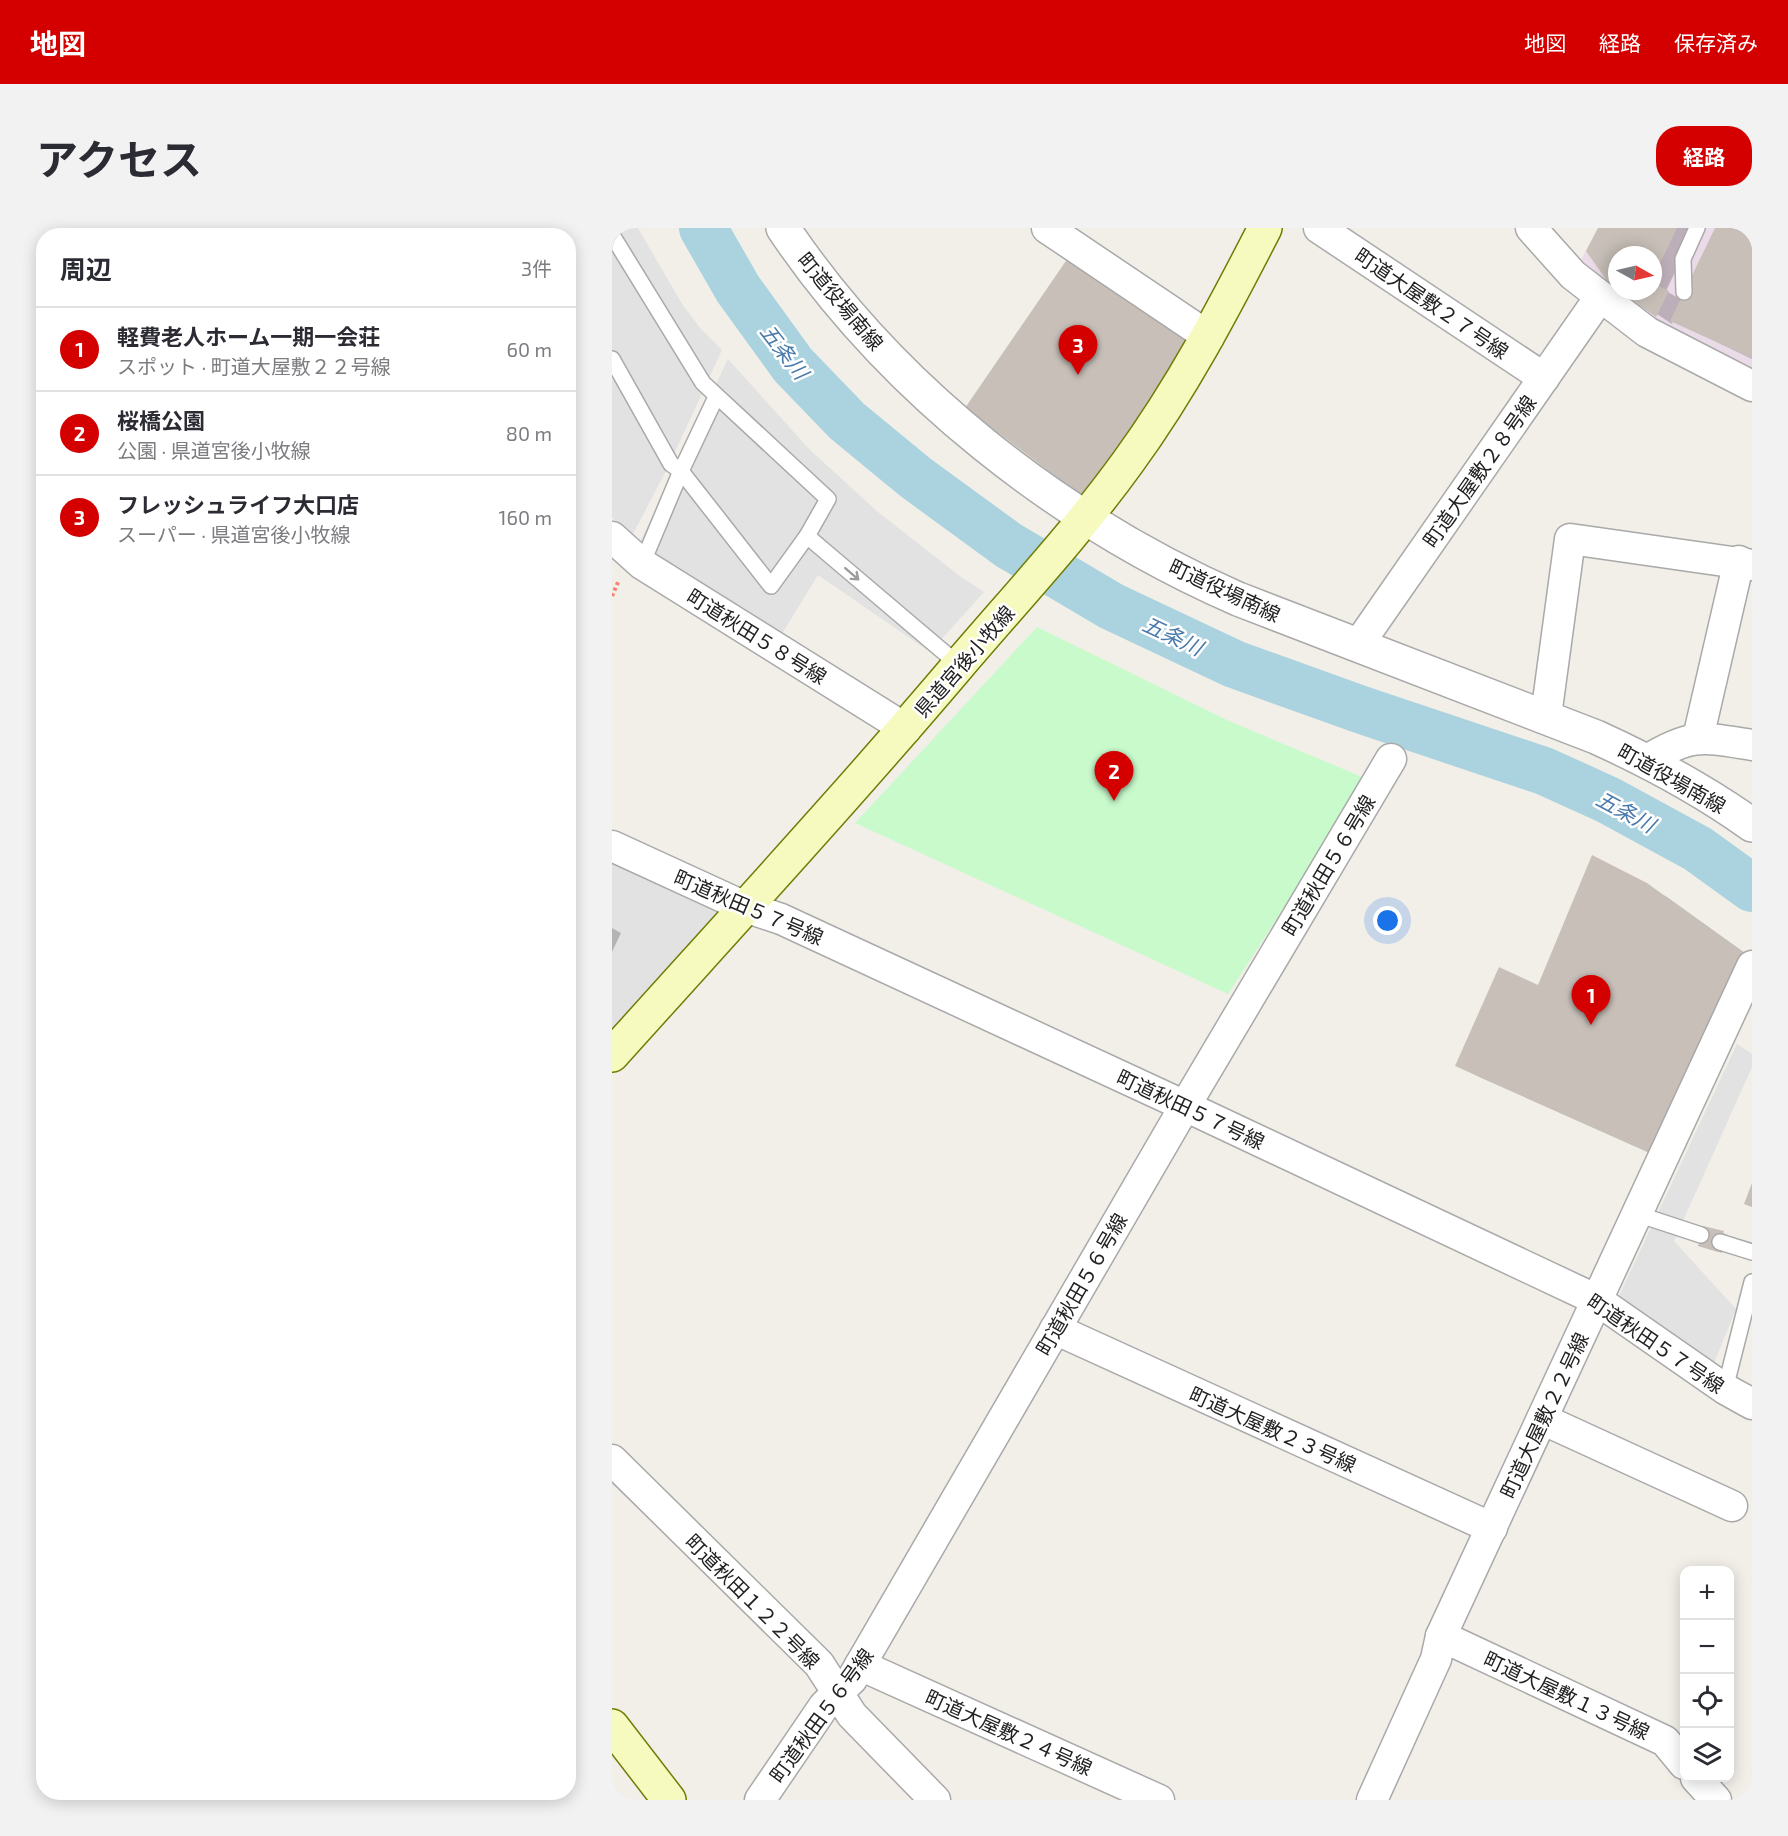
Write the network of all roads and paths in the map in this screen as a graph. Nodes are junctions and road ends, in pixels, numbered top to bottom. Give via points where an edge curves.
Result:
1 (783, 228) edge
2 (1047, 228) edge
3 (1265, 228) edge
4 (1319, 228) edge
5 (1531, 228) edge
6 (1698, 228) edge
7 (612, 236) edge
8 (1684, 292) dead end
9 (1600, 297) junction
10 (1209, 337) junction
11 (612, 359) edge
12 (1544, 378) junction
13 (1752, 386) edge
14 (716, 397) junction
15 (681, 471) junction
16 (1079, 527) junction
17 (807, 536) junction
18 (612, 537) edge
19 (644, 559) junction
20 (1745, 563) edge
21 (1358, 645) junction
22 (959, 665) junction
23 (1546, 716) junction
24 (906, 729) junction
25 (1698, 738) junction
26 (1752, 745) edge
27 (1391, 759) dead end
28 (1647, 760) junction
29 (1752, 825) edge
30 (612, 846) edge
31 (746, 907) junction
32 (1752, 966) edge
33 (612, 1056) edge
34 (1185, 1106) junction
35 (1637, 1214) junction
36 (1701, 1235) dead end
37 (1720, 1242) dead end
38 (1752, 1252) edge
39 (1752, 1282) edge
40 (1597, 1300) junction
41 (1055, 1329) junction
42 (1725, 1389) junction
43 (1752, 1404) edge
44 (1542, 1419) junction
45 (612, 1460) edge
46 (1732, 1506) dead end
47 (1491, 1528) junction
48 (1441, 1636) junction
49 (860, 1665) junction
50 (837, 1692) junction
51 (612, 1726) edge
52 (1680, 1759) edge
53 (1700, 1782) edge
54 (669, 1800) edge
55 (760, 1800) edge
56 (935, 1800) edge
57 (1159, 1800) edge
58 (1372, 1800) edge
59 (1716, 1800) edge

1 - 16 street, 町道役場南線 via 843,308 909,379
2 - 10 street
3 - 10 main road, 県道宮後小牧線
4 - 12 street, 町道大屋敷２７号線
5 - 9 street
6 - 8 lane via 1683,259
7 - 14 lane via 703,383
9 - 12 street, 町道大屋敷２８号線
9 - 13 street via 1647,332
10 - 16 main road, 県道宮後小牧線 via 1130,460
11 - 15 lane via 670,464
12 - 21 street, 町道大屋敷２８号線
14 - 15 lane
14 - 17 lane via 828,499
15 - 17 lane via 771,586
15 - 19 lane
16 - 21 street, 町道役場南線 via 1267,611
16 - 22 main road, 県道宮後小牧線
17 -> 22 lane
18 - 19 street, 町道秋田５８号線
19 - 24 street, 町道秋田５８号線
20 - 23 street via 1570,539
20 - 25 street
21 - 23 street, 町道役場南線
22 - 24 main road, 県道宮後小牧線
23 - 28 street, 町道役場南線
24 - 31 main road, 県道宮後小牧線
25 - 26 street
25 - 28 street via 1670,746
27 - 34 street, 町道秋田５６号線
28 - 29 street, 町道役場南線
30 - 31 street, 町道秋田５７号線
31 - 33 main road, 県道宮後小牧線
31 - 34 street, 町道秋田５７号線 via 781,919
32 - 35 street, 町道大屋敷２２号線
34 - 40 street, 町道秋田５７号線
34 - 41 street, 町道秋田５６号線
35 - 36 lane
35 - 40 street, 町道大屋敷２２号線
37 - 38 lane
39 - 42 lane
40 - 42 street, 町道秋田５７号線
40 - 44 street, 町道大屋敷２２号線
41 - 47 street, 町道大屋敷２３号線
41 - 49 street, 町道秋田５６号線
42 - 43 street, 町道秋田５７号線
44 - 46 street
44 - 47 street, 町道大屋敷２２号線
45 - 50 street, 町道秋田１２２号線 via 819,1664
47 - 48 street, 町道大屋敷２２号線
48 - 52 street, 町道大屋敷１３号線 via 1665,1741
48 - 58 street, 町道大屋敷２２号線 via 1436,1659
49 - 50 street, 町道秋田５６号線
49 - 57 street, 町道大屋敷２４号線
50 - 55 street, 町道秋田５６号線
50 - 56 street, 町道秋田１２２号線 via 852,1715
51 - 54 main road
53 - 59 street

